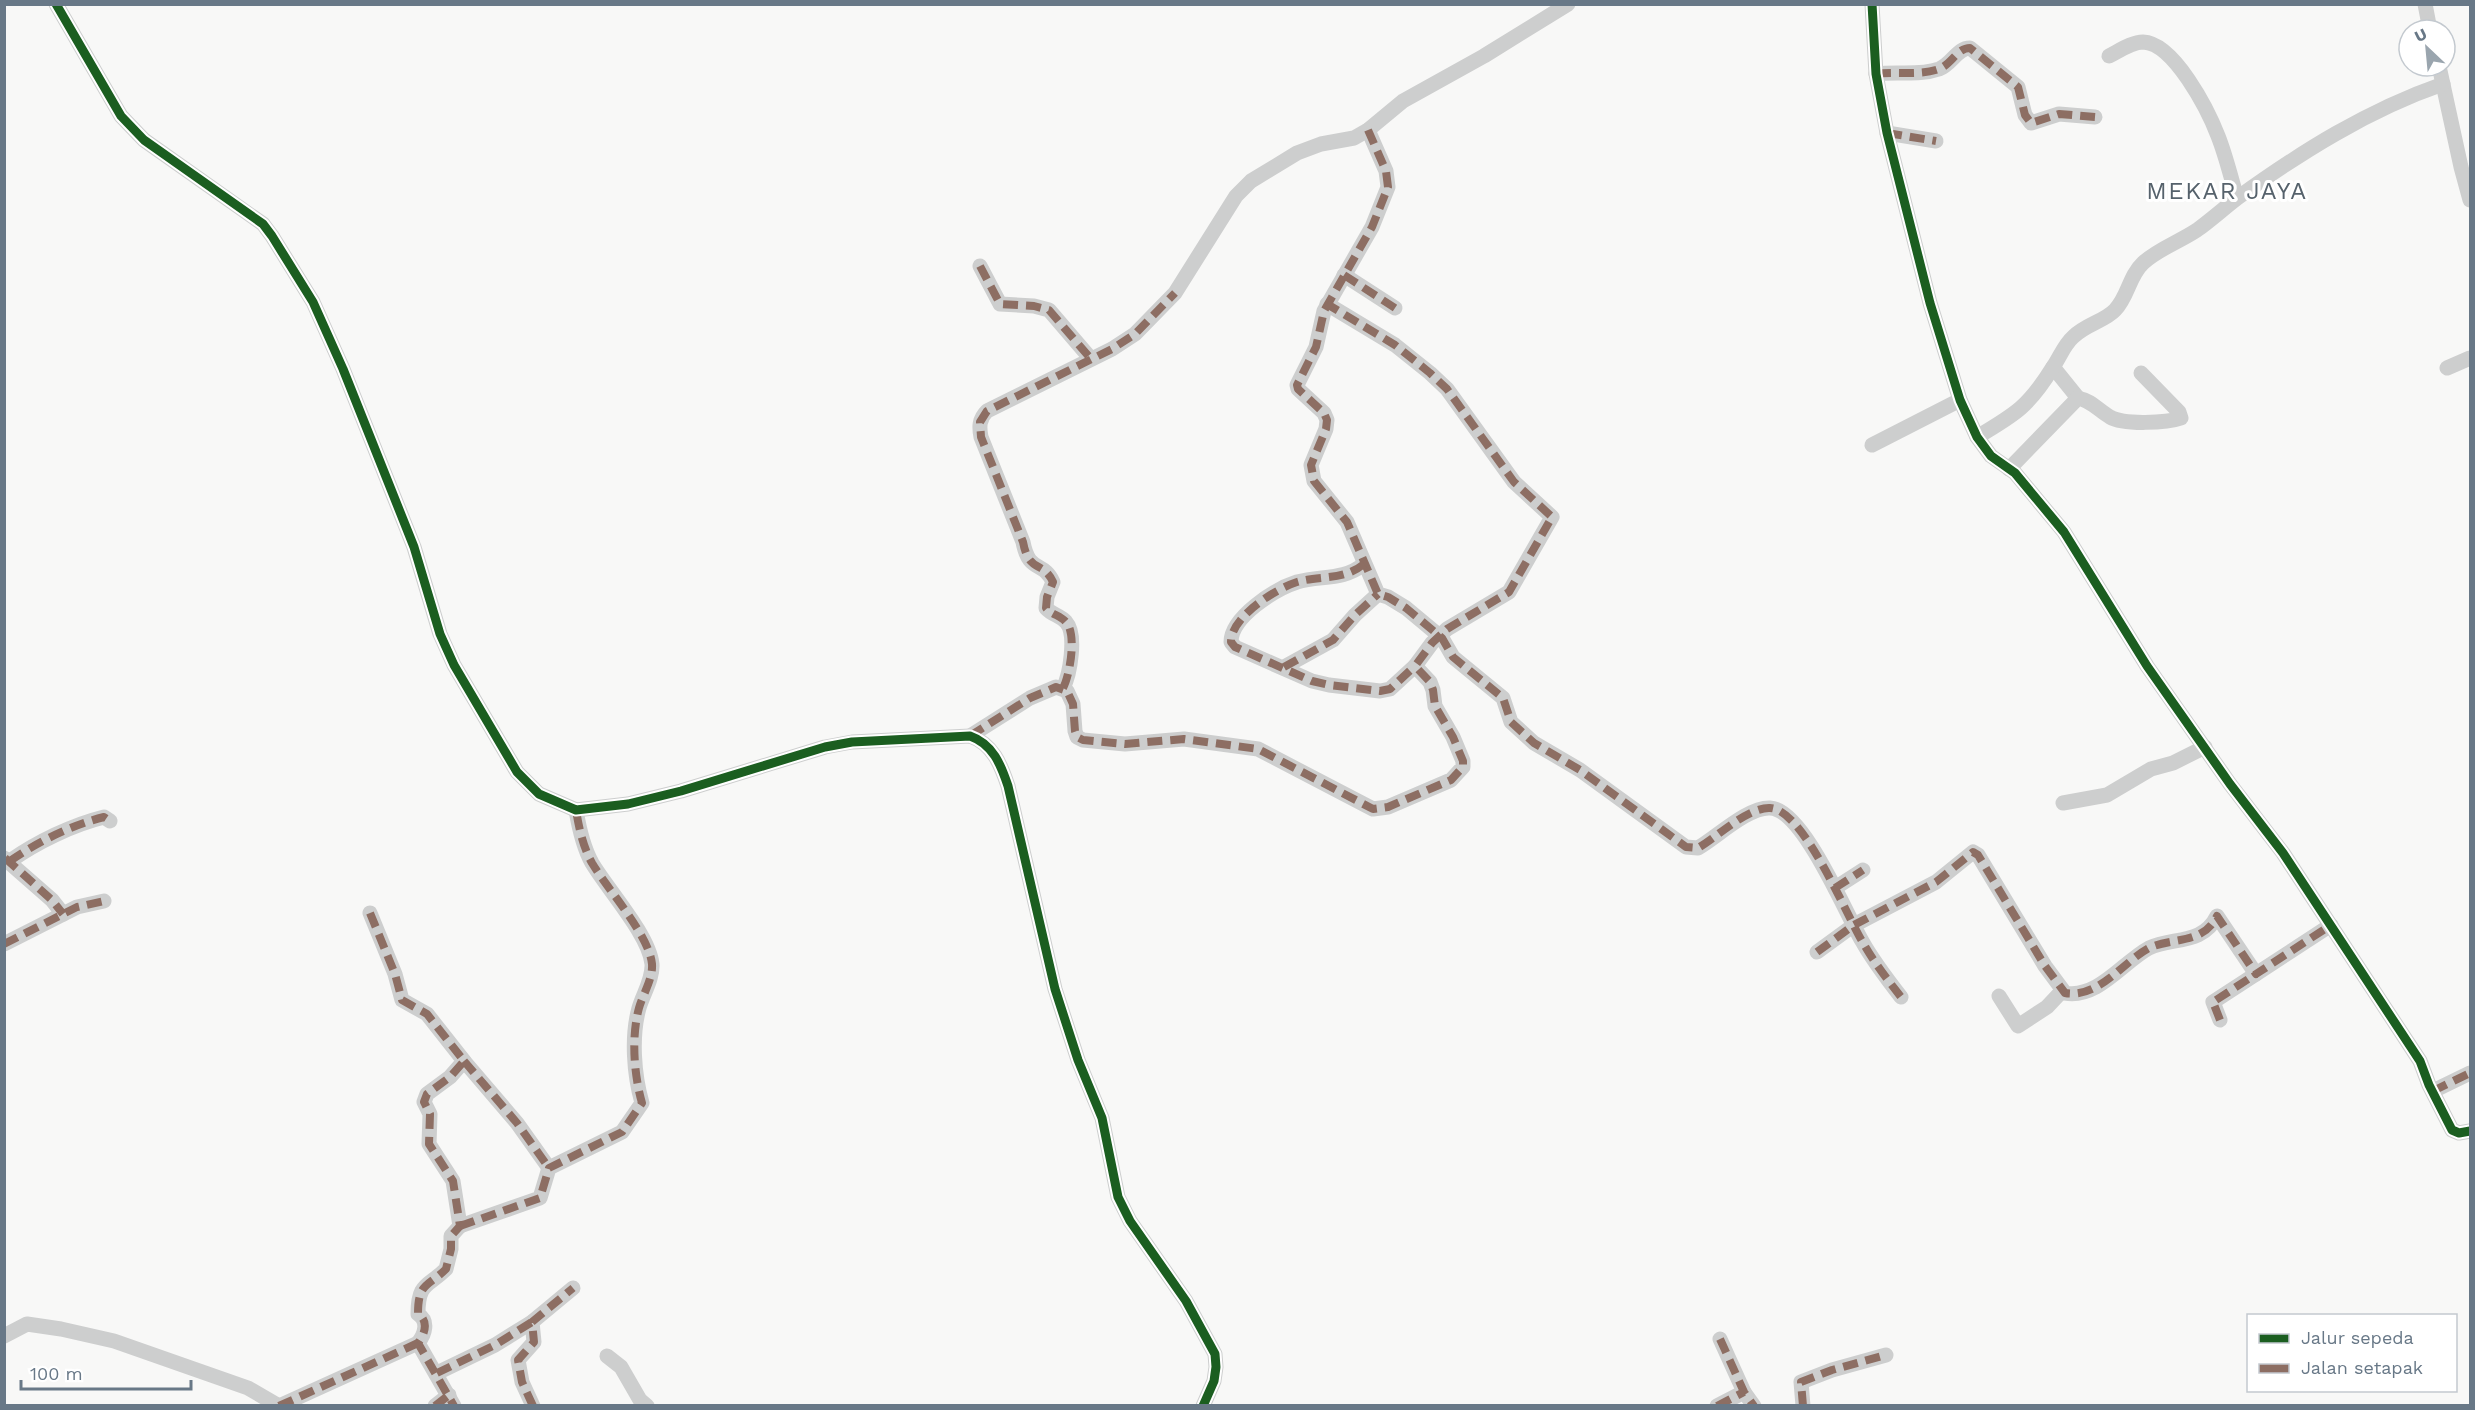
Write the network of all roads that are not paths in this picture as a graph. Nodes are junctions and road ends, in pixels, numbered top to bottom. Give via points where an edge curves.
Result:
1 (56, 4) edge
2 (1568, 4) edge
3 (1872, 4) edge
4 (2109, 56) dead end
5 (1876, 74) junction
6 (2442, 78) edge
7 (2443, 84) junction
8 (2095, 117) dead end
9 (1368, 130) junction
10 (1887, 133) junction
11 (1936, 141) dead end
12 (2237, 198) junction
13 (2470, 200) edge
14 (980, 266) dead end
15 (1344, 275) junction
16 (1327, 304) junction
17 (1395, 308) dead end
18 (2470, 358) edge
19 (1091, 359) junction
20 (2053, 368) junction
21 (2447, 368) dead end
22 (2141, 373) dead end
23 (2078, 398) junction
24 (1960, 400) junction
25 (1977, 436) junction
26 (1872, 445) dead end
27 (2009, 469) junction
28 (1364, 564) junction
29 (1378, 594) junction
30 (1439, 635) junction
31 (1415, 666) junction
32 (1284, 667) junction
33 (1063, 688) junction
34 (970, 736) junction
35 (2205, 747) junction
36 (2063, 803) dead end
37 (576, 810) junction
38 (110, 820) dead end
39 (7, 859) edge
40 (1863, 870) dead end
41 (1835, 888) junction
42 (104, 901) dead end
43 (370, 913) dead end
44 (63, 914) junction
45 (1854, 925) junction
46 (2331, 925) junction
47 (4, 944) edge
48 (1817, 952) dead end
49 (2256, 974) junction
50 (2062, 991) junction
51 (1999, 996) dead end
52 (1901, 998) dead end
53 (2220, 1020) dead end
54 (464, 1061) junction
55 (2470, 1073) edge
56 (2433, 1091) junction
57 (2470, 1131) edge
58 (549, 1168) junction
59 (460, 1226) junction
60 (573, 1288) dead end
61 (532, 1322) junction
62 (4, 1336) edge
63 (1720, 1339) dead end
64 (418, 1343) junction
65 (1886, 1355) dead end
66 (607, 1356) dead end
67 (437, 1373) junction
68 (1744, 1392) junction
69 (452, 1400) edge
70 (279, 1406) edge
71 (435, 1406) edge
72 (533, 1406) edge
73 (647, 1406) edge
74 (1203, 1406) edge
75 (1718, 1406) edge
76 (1754, 1406) edge
77 (1803, 1406) edge

1 - 37 street via 121,116 144,140 263,224 272,236 313,302 343,369 414,547 440,634 454,665 517,771 539,794
2 - 9 street via 1403,101
3 - 5 street
4 - 12 street via 2144,42 2166,51 2202,101
5 - 8 street via 1928,72 1952,61 1962,49 1970,48 2018,87 2031,123 2059,114
5 - 10 street
6 - 7 street
7 - 12 street via 2363,117
7 - 13 street
9 - 15 street via 1386,171 1388,187
9 - 19 street via 1354,138 1297,153 1242,188 1175,293 1135,334
10 - 11 street
10 - 24 street via 1930,303
12 - 20 street via 2198,229 2141,264 2116,309 2070,339
14 - 19 street via 1000,304 1049,310
15 - 16 street
15 - 17 street
16 - 28 street via 1316,346 1297,387 1327,420 1311,465 1314,481 1347,522
16 - 30 street via 1395,345 1447,389 1514,482 1552,517 1509,592
18 - 21 street
19 - 33 street via 987,411 979,430 1028,559 1053,582 1046,608 1064,619 1071,631 1071,669
20 - 23 street
20 - 25 street via 2024,407
22 - 23 street via 2181,418 2115,420
23 - 27 street
24 - 25 street
24 - 26 street
25 - 27 street via 1991,456
27 - 35 street via 2064,532 2147,666
28 - 29 street
28 - 32 street via 1347,575 1296,583 1259,603 1241,620 1231,636 1232,645
29 - 30 street via 1406,608
29 - 32 street via 1333,640
30 - 31 street
30 - 41 street via 1453,657 1503,698 1511,722 1534,743 1581,770 1686,847 1698,848 1749,815 1772,808 1803,833
31 - 32 street via 1394,686 1380,691 1329,685
31 - 33 street via 1433,690 1435,706 1460,751 1463,767 1450,780 1380,810 1258,749 1184,739 1125,744 1083,740 1075,731 1071,697
33 - 34 street via 1029,698
34 - 37 street via 825,747 681,791 628,804
34 - 74 street via 993,752 1008,786 1056,989 1078,1060 1102,1118 1120,1202 1186,1301 1215,1354 1214,1381
35 - 36 street via 2173,763 2157,766 2107,795
35 - 46 street
37 - 58 street via 590,861 648,946 652,966 639,1007 636,1042 635,1078 642,1103 622,1132
38 - 39 street via 90,820
39 - 44 street
40 - 41 street
41 - 45 street
42 - 44 street
43 - 54 street via 402,1000 427,1014
44 - 47 street
45 - 48 street
45 - 50 street via 1930,885 1973,852
45 - 52 street
46 - 49 street
46 - 56 street via 2420,1061
49 - 50 street via 2217,916 2197,935 2152,947 2097,985 2074,993
49 - 53 street via 2213,1002
50 - 51 street via 2048,1007 2018,1026
54 - 58 street
54 - 59 street via 427,1094 424,1102 429,1114 429,1144 453,1181
55 - 56 street
56 - 57 street via 2452,1130
58 - 59 street via 540,1198
59 - 64 street via 451,1236 446,1269 429,1281 418,1298 418,1314 425,1325
60 - 61 street
61 - 67 street
61 - 72 street via 534,1342 518,1364
62 - 70 street via 27,1324 114,1341 248,1388
63 - 68 street
64 - 67 street
64 - 70 street
65 - 77 street via 1801,1383
66 - 73 street via 621,1367
67 - 69 street
68 - 75 street
68 - 76 street
69 - 71 street

